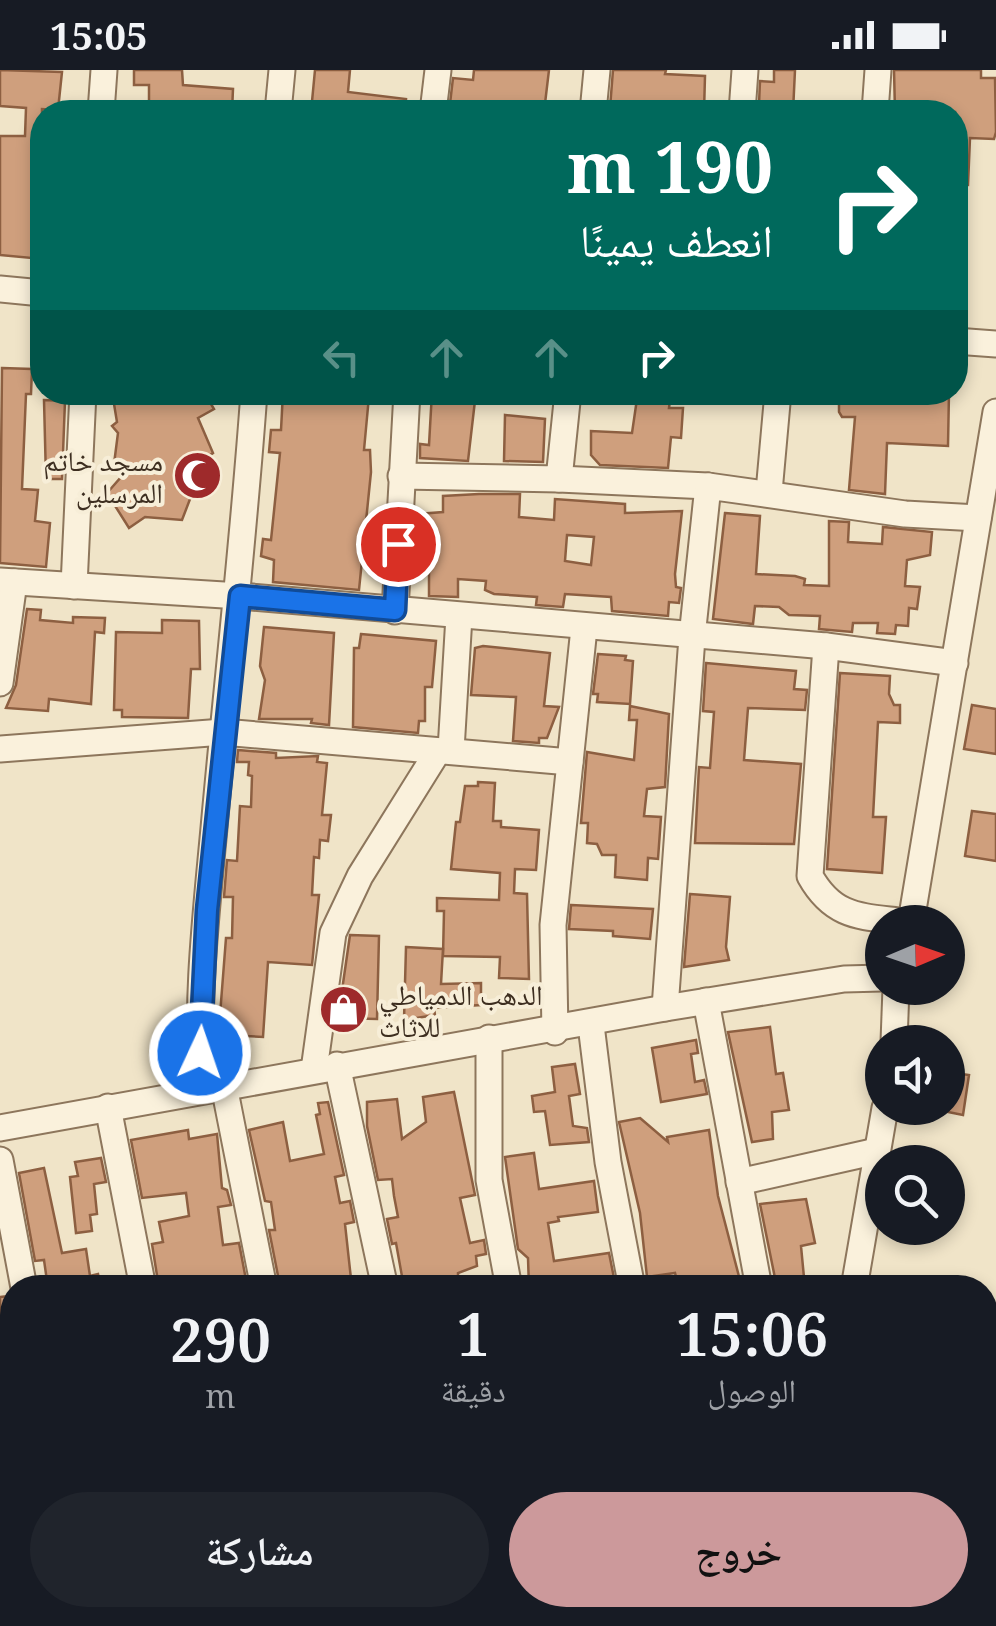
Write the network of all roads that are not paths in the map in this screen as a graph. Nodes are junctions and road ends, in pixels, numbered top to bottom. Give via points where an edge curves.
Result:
1 (104, 70) edge
2 (282, 70) edge
3 (438, 70) edge
4 (598, 70) edge
5 (745, 70) edge
6 (878, 70) edge
7 (102, 100) edge
8 (279, 100) edge
9 (434, 100) edge
10 (594, 100) edge
11 (743, 100) edge
12 (876, 100) edge
13 (0, 289) edge
14 (30, 293) edge
15 (968, 342) edge
16 (996, 344) edge
17 (82, 405) edge
18 (253, 405) edge
19 (407, 405) edge
20 (567, 405) edge
21 (777, 405) edge
22 (996, 412) edge
23 (401, 476) junction
24 (560, 479) junction
25 (708, 486) junction
26 (770, 492) junction
27 (978, 518) junction
28 (7, 582) edge
29 (74, 586) junction
30 (240, 596) junction
31 (395, 610) junction
32 (459, 616) junction
33 (584, 628) junction
34 (692, 637) junction
35 (826, 646) junction
36 (956, 663) junction
37 (0, 682) edge
38 (223, 732) junction
39 (0, 748) edge
40 (444, 751) junction
41 (570, 762) junction
42 (912, 905) edge
43 (865, 916) edge
44 (865, 978) edge
45 (706, 1001) junction
46 (665, 1008) junction
47 (591, 1025) junction
48 (555, 1032) junction
49 (489, 1038) junction
50 (326, 1068) junction
51 (213, 1088) junction
52 (108, 1107) junction
53 (0, 1128) edge
54 (865, 1155) edge
55 (0, 1160) edge
56 (739, 1182) junction
57 (865, 1223) edge
58 (22, 1275) edge
59 (141, 1275) edge
60 (261, 1275) edge
61 (382, 1275) edge
62 (507, 1275) edge
63 (630, 1275) edge
64 (757, 1275) edge
65 (856, 1275) edge

1 - 7 street
2 - 8 street
3 - 9 street
4 - 10 street
5 - 11 street
6 - 12 street
13 - 14 street
15 - 16 street
17 - 29 street
18 - 30 street
19 - 23 street
20 - 24 street
21 - 26 street
22 - 27 street
23 - 24 street
23 - 31 street
24 - 25 street
25 - 26 street
25 - 34 street
26 - 27 street via 905,514
27 - 36 street
28 - 29 street
28 - 37 street
29 - 30 street
30 - 31 street
30 - 38 street
31 - 32 street
32 - 33 street
32 - 40 street
33 - 34 street
33 - 41 street
34 - 35 street
34 - 46 street
35 - 36 street
35 - 43 street via 810,876 823,900
36 - 42 street
38 - 39 street
38 - 40 street
38 - 51 street via 200,1053
40 - 41 street
40 - 50 street via 360,876 333,933
41 - 48 street via 553,925
44 - 45 street
45 - 46 street
45 - 56 street
46 - 47 street
47 - 48 street
47 - 63 street
48 - 49 street
49 - 50 street
49 - 62 street via 489,1180
50 - 51 street
50 - 61 street
51 - 52 street
51 - 60 street
52 - 53 street
52 - 59 street
54 - 56 street
55 - 58 street
56 - 64 street
57 - 65 street

